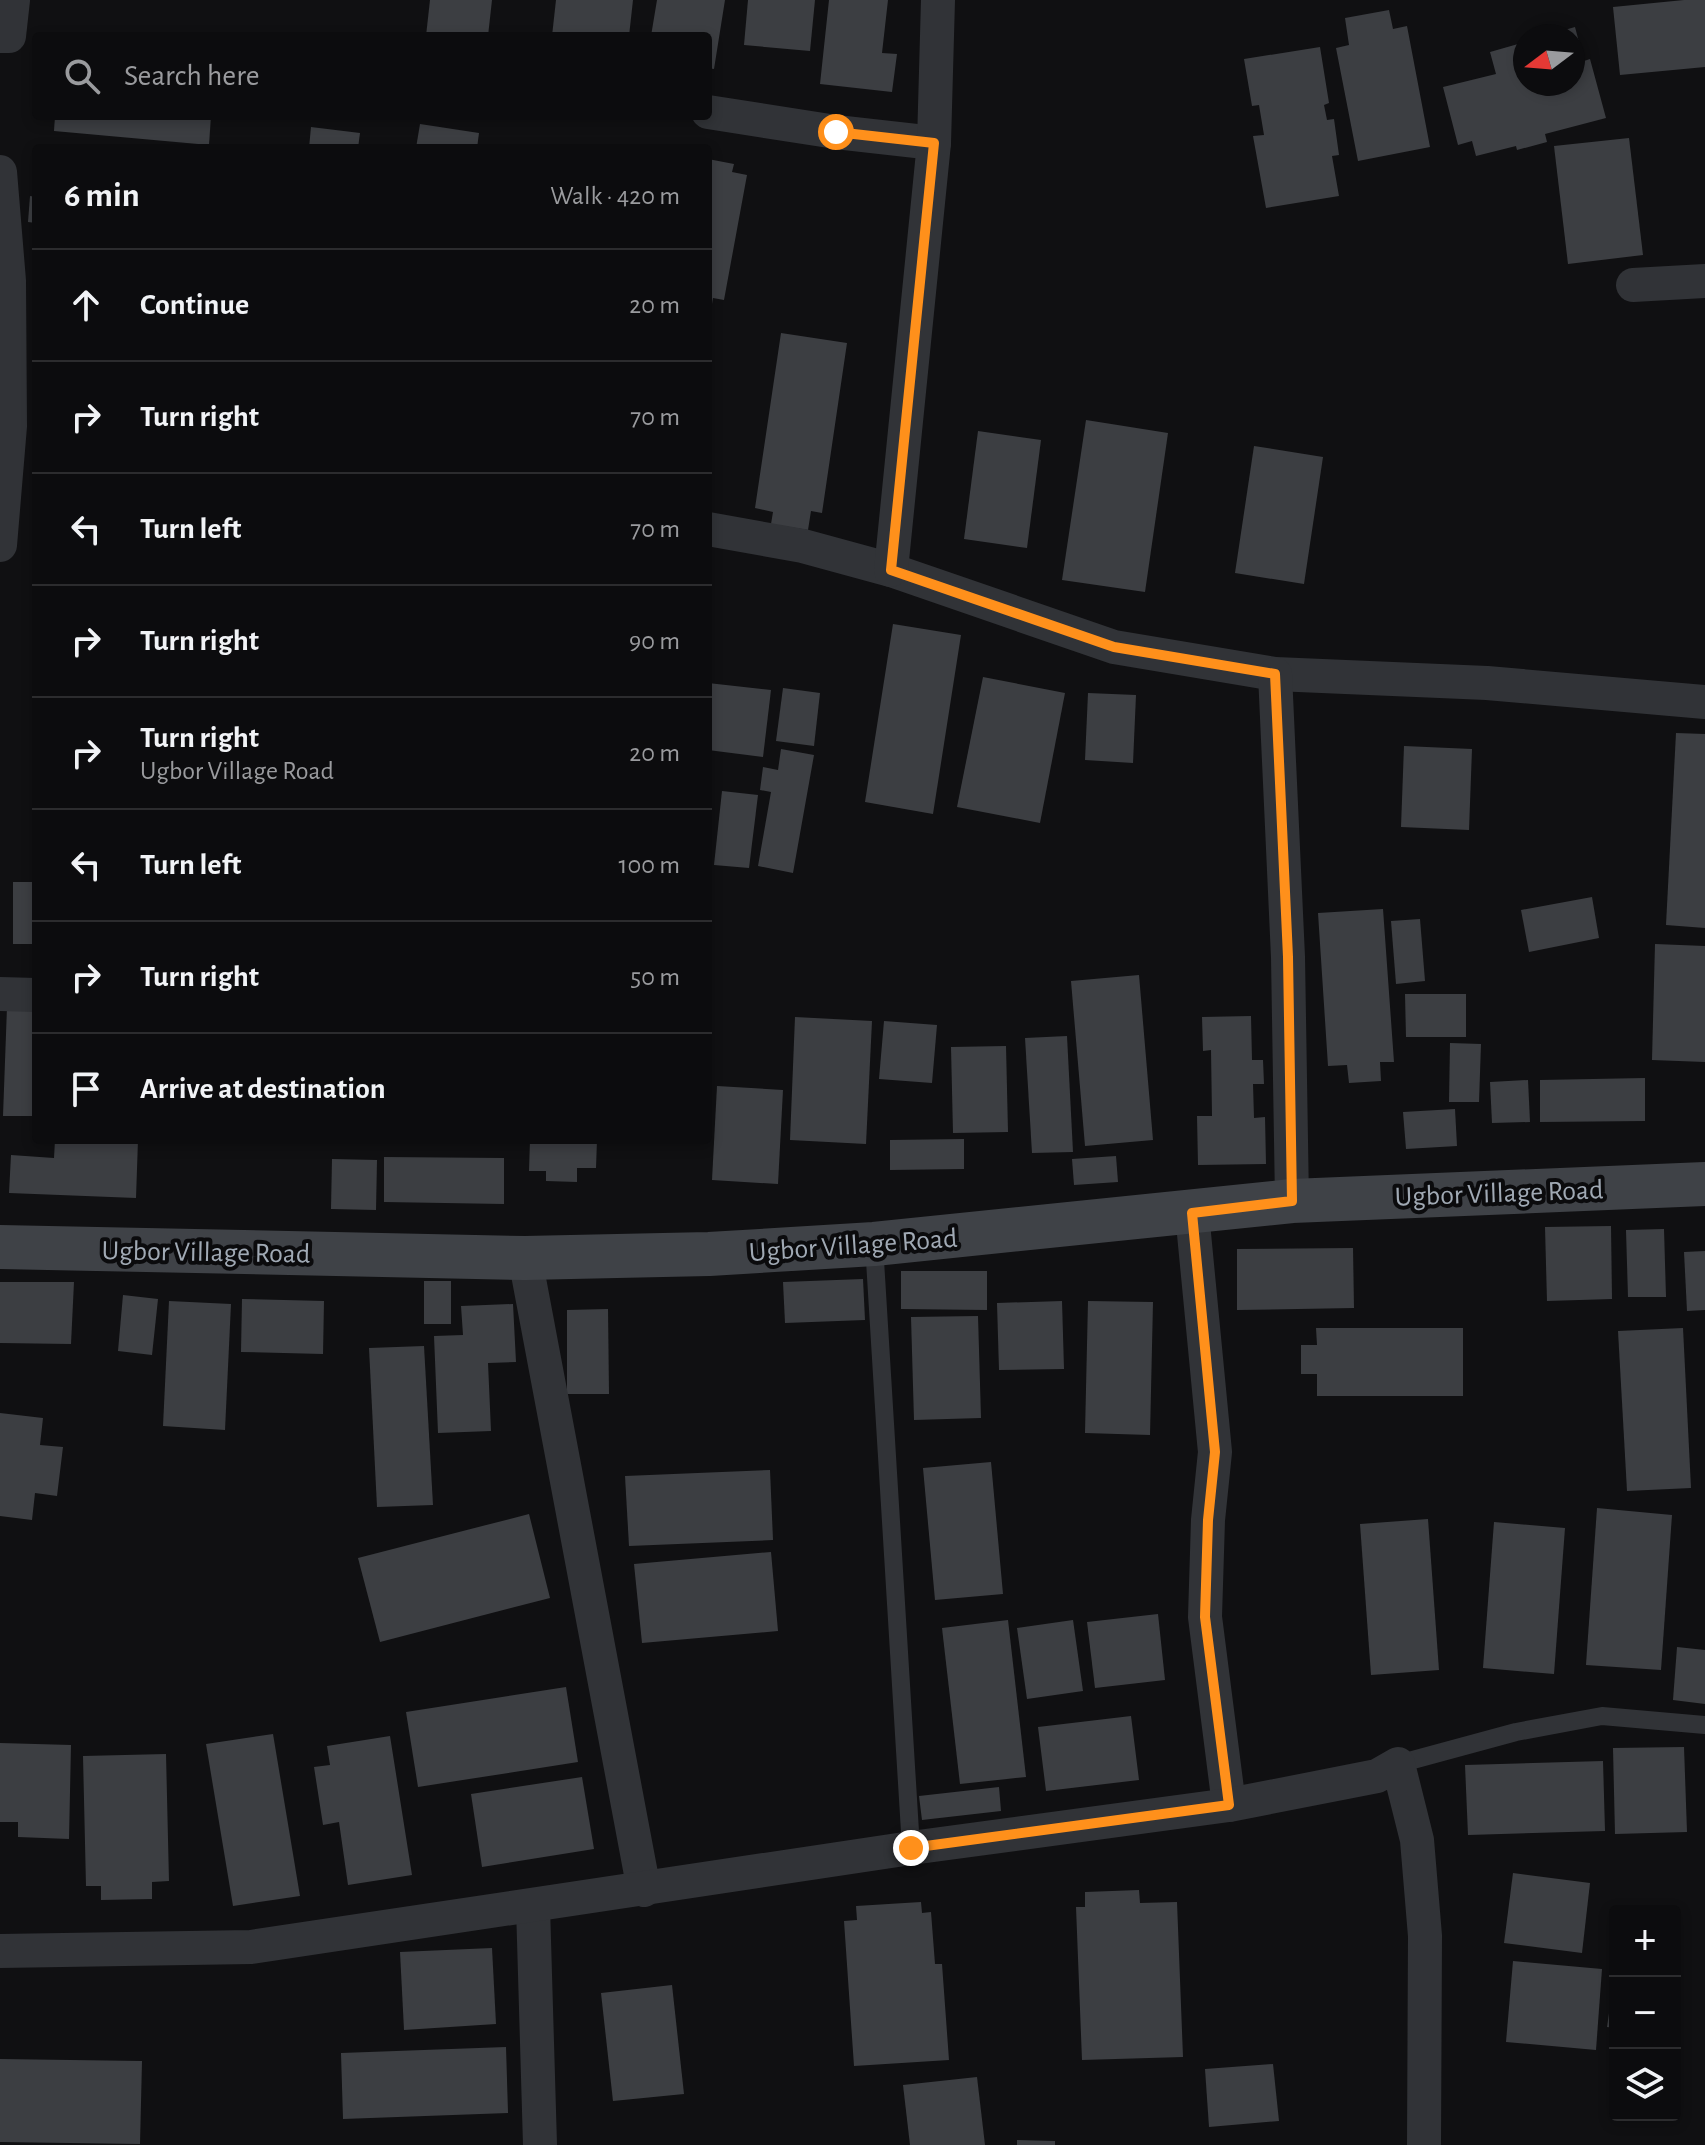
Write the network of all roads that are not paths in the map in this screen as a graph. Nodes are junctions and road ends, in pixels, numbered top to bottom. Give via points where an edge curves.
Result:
1 (13, 0) edge
2 (938, 0) edge
3 (15, 37) edge
4 (712, 113) edge
5 (934, 143) junction
6 (0, 172) edge
7 (1705, 281) edge
8 (1633, 285) dead end
9 (23, 428) edge
10 (712, 530) edge
11 (0, 545) edge
12 (891, 570) junction
13 (1275, 674) junction
14 (1705, 702) edge
15 (0, 994) edge
16 (32, 995) edge
17 (1705, 1184) edge
18 (1292, 1201) junction
19 (1192, 1213) junction
20 (874, 1244) junction
21 (0, 1247) edge
22 (525, 1258) junction
23 (1705, 1725) edge
24 (1398, 1764) junction
25 (1229, 1805) junction
26 (911, 1848) junction
27 (644, 1890) junction
28 (533, 1906) junction
29 (0, 1951) edge
30 (540, 2145) edge
31 (1424, 2145) edge

1 - 3 street
2 - 5 street
4 - 5 street
5 - 12 street
6 - 9 street
7 - 8 street
9 - 11 street
10 - 12 street via 803,546
12 - 13 street via 1114,647
13 - 14 street via 1487,683
13 - 18 street
15 - 16 street
17 - 18 street, Ugbor Village Road
18 - 19 street, Ugbor Village Road
19 - 20 street, Ugbor Village Road
19 - 25 street via 1215,1452 1205,1617
20 - 22 street, Ugbor Village Road
20 - 26 lane
21 - 22 street, Ugbor Village Road
22 - 27 street
23 - 24 lane via 1602,1716 1516,1732
24 - 25 street via 1377,1776
24 - 31 street via 1417,1840 1425,1936
25 - 26 street
26 - 27 street
27 - 28 street
28 - 29 street via 251,1947
28 - 30 street

